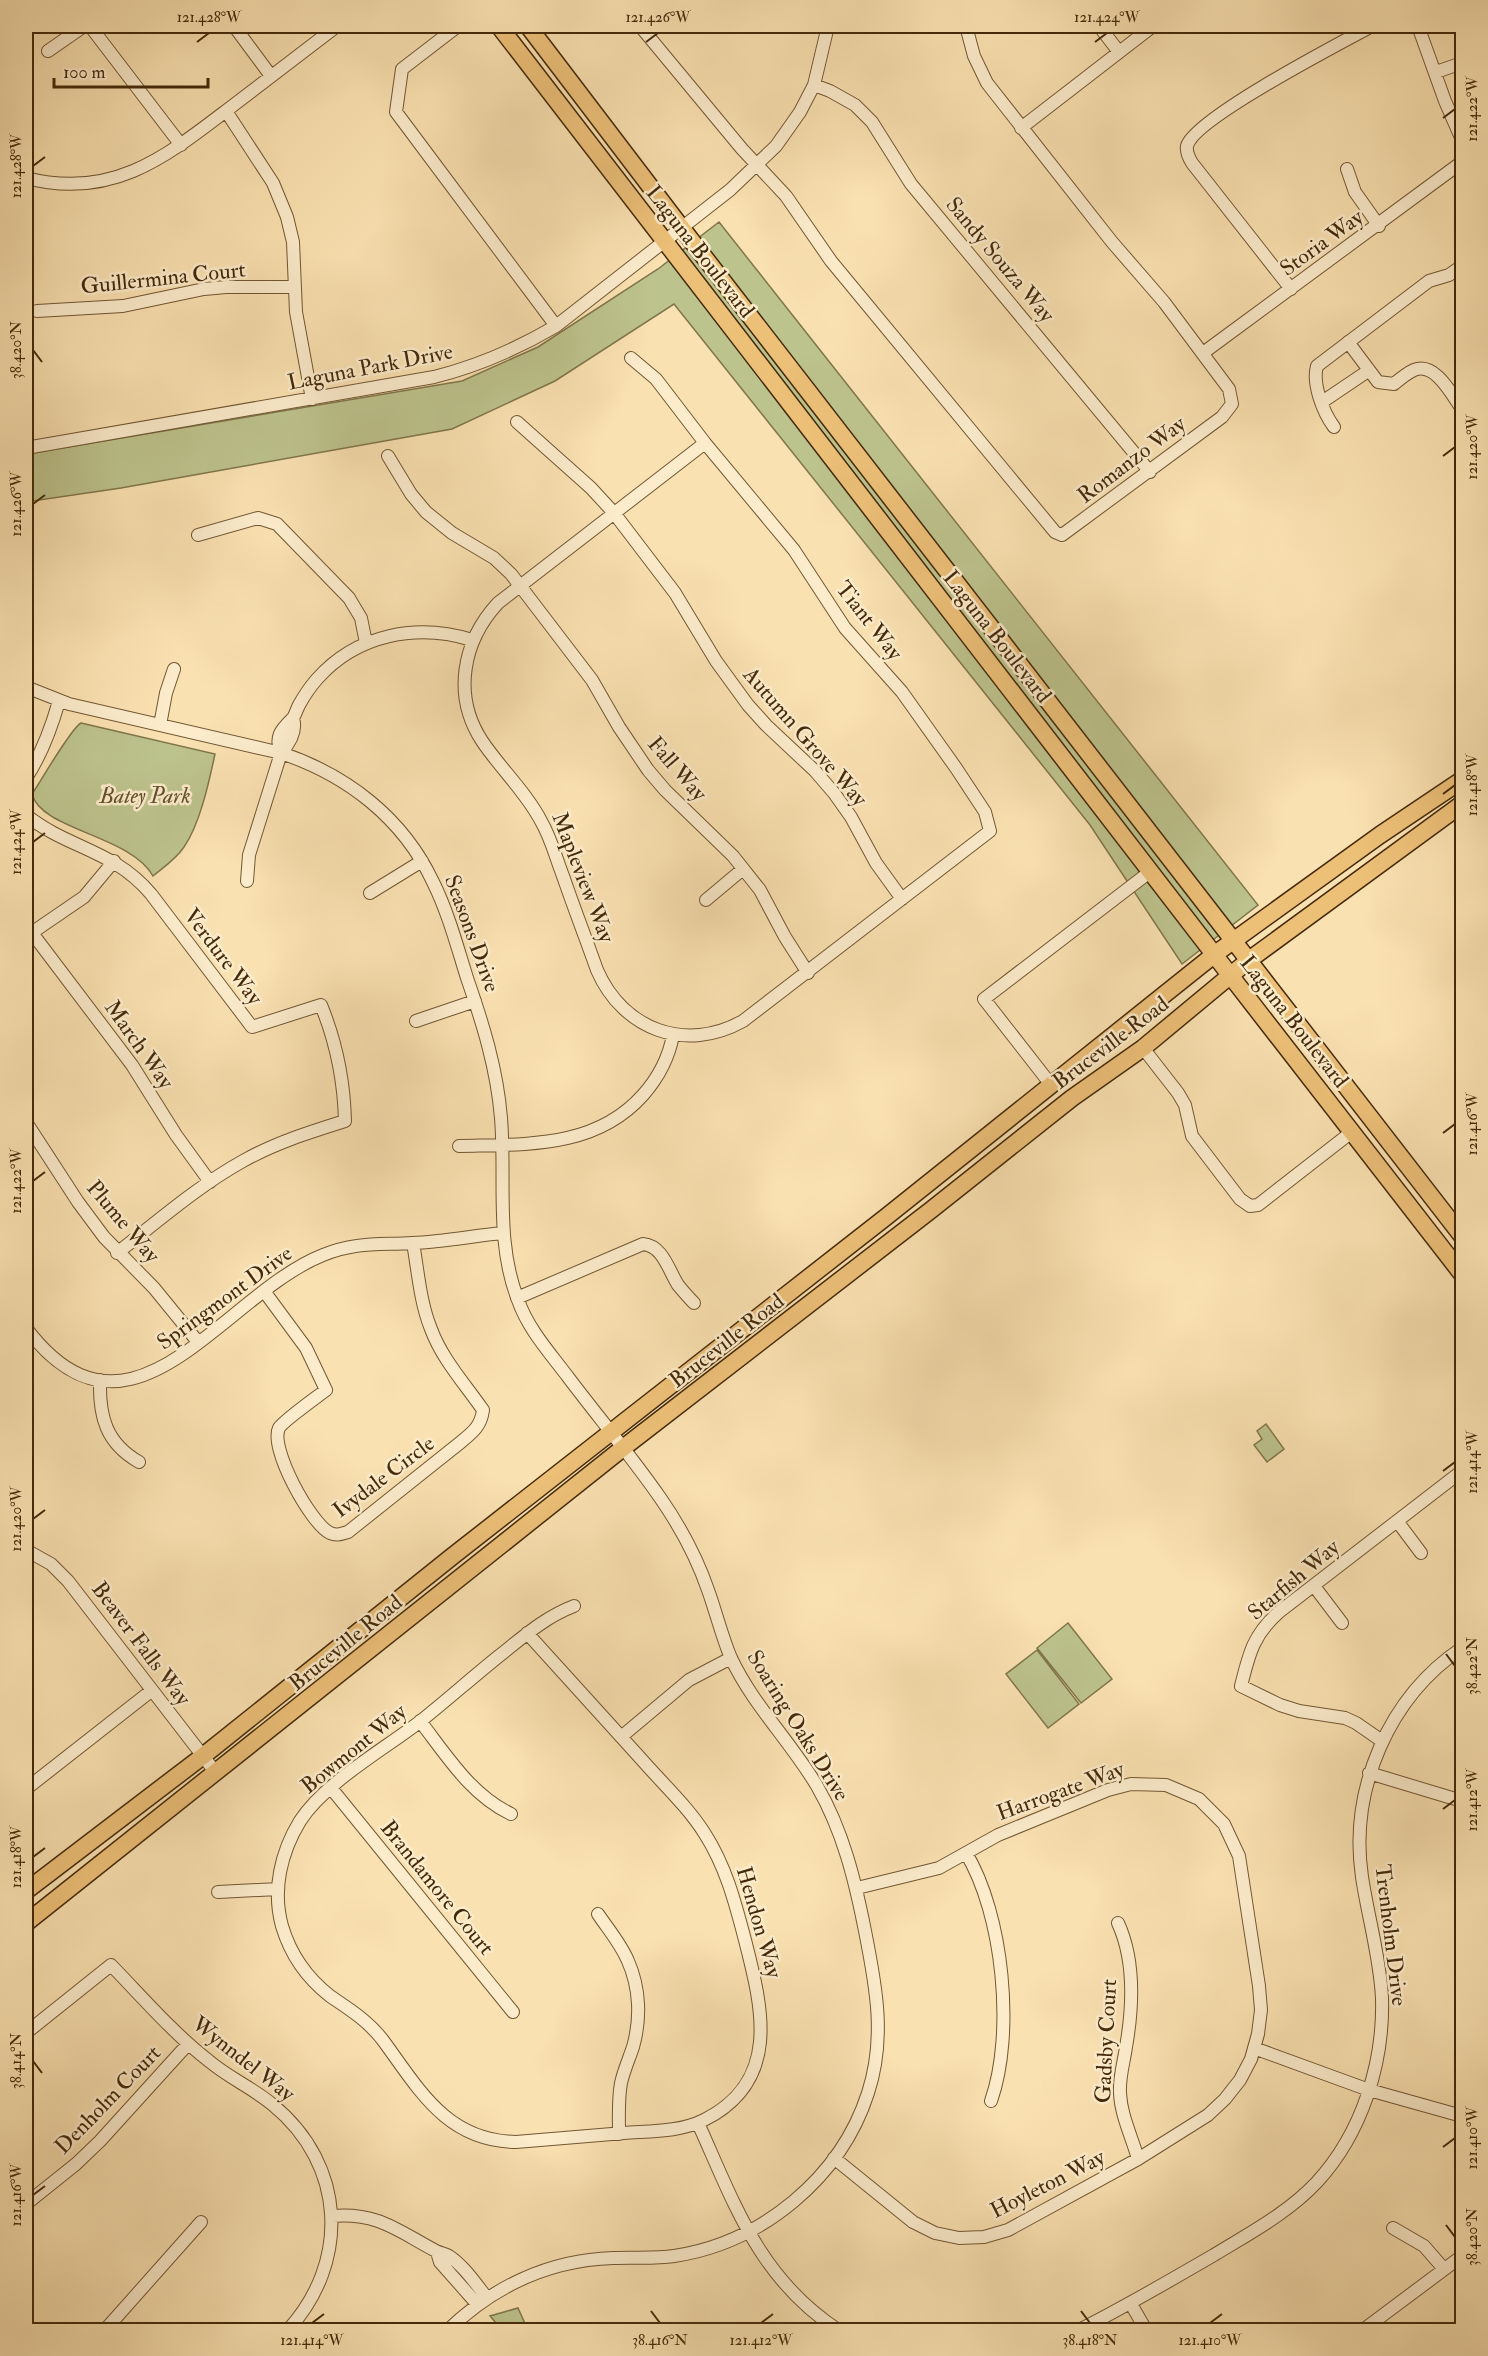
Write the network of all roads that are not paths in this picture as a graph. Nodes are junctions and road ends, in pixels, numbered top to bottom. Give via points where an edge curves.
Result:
1 (84, 26) edge
2 (90, 26) edge
3 (234, 26) edge
4 (337, 26) edge
5 (458, 26) edge
6 (499, 26) edge
7 (528, 26) edge
8 (640, 26) edge
9 (828, 26) edge
10 (966, 26) edge
11 (1099, 26) edge
12 (1153, 26) edge
13 (1372, 26) edge
14 (1418, 26) edge
15 (48, 51) dead end
16 (1119, 52) junction
17 (1462, 63) edge
18 (1436, 72) junction
19 (271, 76) junction
20 (814, 85) junction
21 (225, 111) junction
22 (1021, 128) junction
23 (1462, 140) edge
24 (181, 145) junction
25 (1462, 162) edge
26 (757, 165) junction
27 (1347, 169) dead end
28 (26, 178) edge
29 (1379, 226) junction
30 (681, 227) junction
31 (664, 240) junction
32 (1462, 266) edge
33 (295, 287) junction
34 (1291, 289) junction
35 (37, 311) dead end
36 (556, 326) junction
37 (1348, 342) junction
38 (1203, 353) junction
39 (631, 358) dead end
40 (1368, 371) junction
41 (312, 399) junction
42 (1322, 402) junction
43 (1462, 408) edge
44 (517, 422) dead end
45 (1334, 428) dead end
46 (705, 443) junction
47 (26, 448) edge
48 (388, 456) dead end
49 (1150, 472) junction
50 (614, 513) junction
51 (198, 535) dead end
52 (519, 586) junction
53 (472, 640) junction
54 (366, 643) junction
55 (174, 669) dead end
56 (26, 687) edge
57 (59, 701) junction
58 (160, 725) junction
59 (281, 753) junction
60 (26, 778) edge
61 (1462, 780) edge
62 (1462, 804) edge
63 (26, 815) edge
64 (990, 831) joint
65 (114, 861) junction
66 (422, 861) junction
67 (743, 869) junction
68 (1151, 871) junction
69 (247, 881) dead end
70 (370, 893) dead end
71 (902, 899) junction
72 (706, 900) dead end
73 (29, 935) edge
74 (1234, 941) junction
75 (1215, 954) junction
76 (1248, 960) junction
77 (808, 973) junction
78 (1230, 975) junction
79 (475, 1000) junction
80 (416, 1021) dead end
81 (673, 1035) junction
82 (1143, 1048) junction
83 (1052, 1086) junction
84 (26, 1122) edge
85 (1353, 1131) junction
86 (502, 1144) junction
87 (459, 1146) dead end
88 (210, 1182) junction
89 (502, 1233) junction
90 (1462, 1236) edge
91 (413, 1243) junction
92 (1445, 1251) junction
93 (117, 1252) junction
94 (1462, 1257) edge
95 (1462, 1274) edge
96 (264, 1291) junction
97 (517, 1298) junction
98 (694, 1303) dead end
99 (26, 1328) edge
100 (198, 1342) junction
101 (100, 1380) junction
102 (611, 1433) junction
103 (623, 1448) junction
104 (139, 1462) dead end
105 (1462, 1471) edge
106 (1397, 1521) junction
107 (26, 1550) edge
108 (1421, 1553) dead end
109 (1314, 1586) junction
110 (574, 1606) dead end
111 (1342, 1623) dead end
112 (527, 1633) junction
113 (1462, 1648) edge
114 (731, 1658) junction
115 (151, 1691) junction
116 (420, 1721) junction
117 (621, 1737) junction
118 (1382, 1741) junction
119 (203, 1756) junction
120 (216, 1773) junction
121 (1369, 1773) junction
122 (331, 1788) junction
123 (26, 1789) edge
124 (1462, 1801) edge
125 (511, 1814) dead end
126 (966, 1853) junction
127 (857, 1888) junction
128 (278, 1889) junction
129 (26, 1891) edge
130 (218, 1892) dead end
131 (598, 1914) dead end
132 (26, 1923) edge
133 (1118, 1923) dead end
134 (513, 2012) dead end
135 (26, 2033) edge
136 (188, 2044) junction
137 (1254, 2048) junction
138 (1369, 2090) junction
139 (991, 2101) dead end
140 (1462, 2116) edge
141 (698, 2123) junction
142 (619, 2134) junction
143 (834, 2158) junction
144 (1138, 2160) junction
145 (26, 2204) edge
146 (332, 2217) junction
147 (201, 2222) dead end
148 (1393, 2228) dead end
149 (747, 2233) junction
150 (1462, 2256) edge
151 (1444, 2270) junction
152 (482, 2302) junction
153 (1131, 2304) junction
154 (105, 2331) edge
155 (288, 2331) edge
156 (448, 2331) edge
157 (838, 2331) edge
158 (1079, 2331) edge
159 (1146, 2331) edge
160 (1363, 2331) edge

1 - 15 street
2 - 24 street
3 - 19 street
4 - 19 street
5 - 36 street via 402,69 396,112
6 - 31 main road, Laguna Boulevard
7 - 30 main road, Laguna Boulevard
8 - 26 street
9 - 20 street, Laguna Park Drive
10 - 22 street, Romanzo Way via 987,83
11 - 16 street
12 - 16 street
13 - 34 street via 1238,102 1192,137 1187,147 1192,163
14 - 18 street
16 - 22 street
17 - 18 street
18 - 23 street
19 - 21 street
20 - 26 street, Laguna Park Drive via 776,146
20 - 49 street, Sandy Souza Way via 855,105 872,122 911,184
21 - 24 street
21 - 33 street via 266,172 283,206 293,242
22 - 38 street, Romanzo Way
24 - 28 street via 145,168 103,181 78,184
25 - 29 street, Storia Way
26 - 30 street, Laguna Park Drive
26 - 49 street, Romanzo Way via 799,213 831,261 1055,532 1062,535 1070,531
27 - 29 street via 1355,192
29 - 34 street, Storia Way
30 - 31 street, Laguna Park Drive
30 - 74 main road, Laguna Boulevard
31 - 36 street, Laguna Park Drive
31 - 68 main road, Laguna Boulevard
32 - 37 street via 1429,281
33 - 35 street, Guillermina Court via 204,289 123,306
33 - 41 street
34 - 38 street, Storia Way
36 - 41 street, Laguna Park Drive via 506,353 458,371
37 - 40 street
37 - 42 street via 1317,366
38 - 49 street, Romanzo Way via 1229,389 1232,404 1222,417
39 - 46 street, Tiant Way via 656,379
40 - 42 street
40 - 43 street via 1378,382 1388,384 1418,369 1432,371
41 - 47 street, Laguna Park Drive
42 - 45 street
44 - 50 street, Autumn Grove Way
46 - 50 street, Mapleview Way
46 - 64 street, Tiant Way via 794,550 845,627 902,692 985,812
48 - 52 street, Fall Way via 426,512 494,558
50 - 52 street, Mapleview Way
50 - 71 street, Autumn Grove Way via 675,593 737,690 834,793
51 - 54 street via 258,518 277,524 349,598 360,618
52 - 53 street, Mapleview Way via 490,611
52 - 67 street, Fall Way via 592,680 648,770
53 - 54 street via 423,631 393,634
53 - 81 street, Mapleview Way via 464,673 470,718 480,738 542,822 602,981 633,1018
54 - 59 street via 334,662 317,679 281,730
55 - 58 street
56 - 57 street, Seasons Drive
57 - 58 street, Seasons Drive
57 - 60 street via 41,753
58 - 59 street, Seasons Drive
59 - 66 street, Seasons Drive via 328,771 369,799
59 - 69 street via 249,855
61 - 74 main road, Bruceville Road
62 - 76 main road, Bruceville Road
63 - 65 street, Verdure Way via 53,834
64 - 71 street, Mapleview Way
65 - 73 street via 84,897
65 - 88 street, Verdure Way via 151,894 252,1027 321,1005 331,1029 341,1068 345,1121 274,1145
66 - 70 street
66 - 79 street, Seasons Drive via 443,906
67 - 72 street
67 - 77 street, Fall Way via 760,890
68 - 75 main road, Laguna Boulevard
68 - 83 street via 984,999
71 - 77 street, Mapleview Way
73 - 88 street, March Way via 132,1065
74 - 75 main road, Bruceville Road
74 - 76 main road, Laguna Boulevard
75 - 78 main road, Laguna Boulevard
75 - 83 main road, Bruceville Road
76 - 78 main road, Bruceville Road
76 - 90 main road, Laguna Boulevard
77 - 81 street, Mapleview Way via 732,1027 709,1034
78 - 82 main road, Bruceville Road
78 - 85 main road, Laguna Boulevard
79 - 80 street
79 - 86 street, Seasons Drive via 492,1058
81 - 86 street via 654,1080 630,1108 610,1122 564,1140
82 - 85 street via 1185,1105 1192,1136 1246,1205 1258,1205
82 - 103 main road, Bruceville Road via 1072,1098
83 - 102 main road, Bruceville Road
84 - 93 street, Plume Way via 78,1203
85 - 92 main road, Laguna Boulevard
86 - 87 street
86 - 89 street, Seasons Drive
88 - 93 street, Verdure Way
89 - 91 street, Springmont Drive
89 - 97 street, Seasons Drive
91 - 96 street, Springmont Drive via 366,1243 333,1251 303,1264
91 - 96 street, Ivydale Circle via 430,1327 441,1351 483,1410 481,1421 469,1435 348,1532 337,1536 328,1532 303,1501 276,1438 280,1426 326,1390 306,1348
92 - 94 main road
92 - 95 main road, Laguna Boulevard
93 - 100 street, Plume Way via 154,1288
96 - 100 street, Springmont Drive
97 - 98 street via 643,1244 661,1253 678,1285
97 - 102 street, Seasons Drive via 533,1329
99 - 101 street, Springmont Drive via 44,1352 63,1366
100 - 101 street, Springmont Drive via 147,1375 124,1381
101 - 104 street via 102,1415 111,1437 125,1454
102 - 103 street, Soaring Oaks Drive
102 - 119 main road, Bruceville Road
103 - 114 street, Soaring Oaks Drive via 661,1498 692,1551
103 - 120 main road, Bruceville Road
105 - 106 street, Starfish Way
106 - 108 street
106 - 109 street, Starfish Way
107 - 115 street, Beaver Falls Way via 60,1572
109 - 111 street
109 - 118 street, Starfish Way via 1263,1628 1251,1648 1241,1686 1299,1711 1345,1718
110 - 112 street, Bowmont Way
112 - 116 street, Bowmont Way
112 - 117 street, Hendon Way
113 - 118 street, Trenholm Drive via 1414,1692
114 - 117 street via 689,1680
114 - 127 street, Soaring Oaks Drive via 758,1704 819,1790 841,1835
115 - 119 street, Beaver Falls Way
115 - 123 street
116 - 122 street, Bowmont Way
116 - 125 street via 477,1793
117 - 141 street, Hendon Way via 690,1813 717,1854 731,1887 758,1991 761,2040 751,2074 729,2103
118 - 121 street, Trenholm Drive
119 - 120 street, Beaver Falls Way
119 - 129 main road, Bruceville Road
120 - 132 main road, Bruceville Road
121 - 124 street
121 - 138 street, Trenholm Drive via 1361,1826 1361,1863 1382,2006 1379,2050
122 - 128 street, Bowmont Way via 308,1811 290,1839
122 - 134 street, Brandamore Court
126 - 127 street, Harrogate Way via 929,1872
126 - 137 street, Harrogate Way via 998,1835 1119,1786 1155,1783 1178,1788 1199,1799 1224,1824 1239,1856 1260,1998
126 - 139 street via 984,1889 1003,1983 1002,2055
127 - 143 street, Soaring Oaks Drive via 876,1983 879,2033 868,2093 848,2138
128 - 130 street
128 - 142 street, Bowmont Way via 285,1934 306,1973 370,2025 431,2104 458,2127 503,2142
131 - 142 street via 623,1951 637,1994 635,2039 621,2084
133 - 144 street, Gadsby Court via 1126,1941 1131,1987 1120,2102
135 - 136 street, Wynndel Way via 111,1965
136 - 145 street, Denholm Court via 100,2141
136 - 146 street, Wynndel Way via 273,2105 302,2135 321,2168
137 - 138 street
137 - 144 street, Hoyleton Way via 1240,2080 1217,2107
138 - 140 street
138 - 153 street, Trenholm Drive via 1334,2160 1296,2201
141 - 142 street, Bowmont Way
141 - 149 street
143 - 144 street, Hoyleton Way via 913,2222 935,2233 972,2238 1008,2230
143 - 149 street, Soaring Oaks Drive via 797,2199
146 - 152 street via 353,2214 375,2219 437,2252 440,2262
146 - 155 street, Wynndel Way via 331,2243 321,2280
147 - 154 street
148 - 151 street via 1424,2246
149 - 152 street, Soaring Oaks Drive via 700,2251 674,2256 564,2264 515,2282
149 - 157 street via 794,2295
150 - 151 street
151 - 160 street
152 - 156 street, Soaring Oaks Drive
153 - 158 street, Trenholm Drive
153 - 159 street

